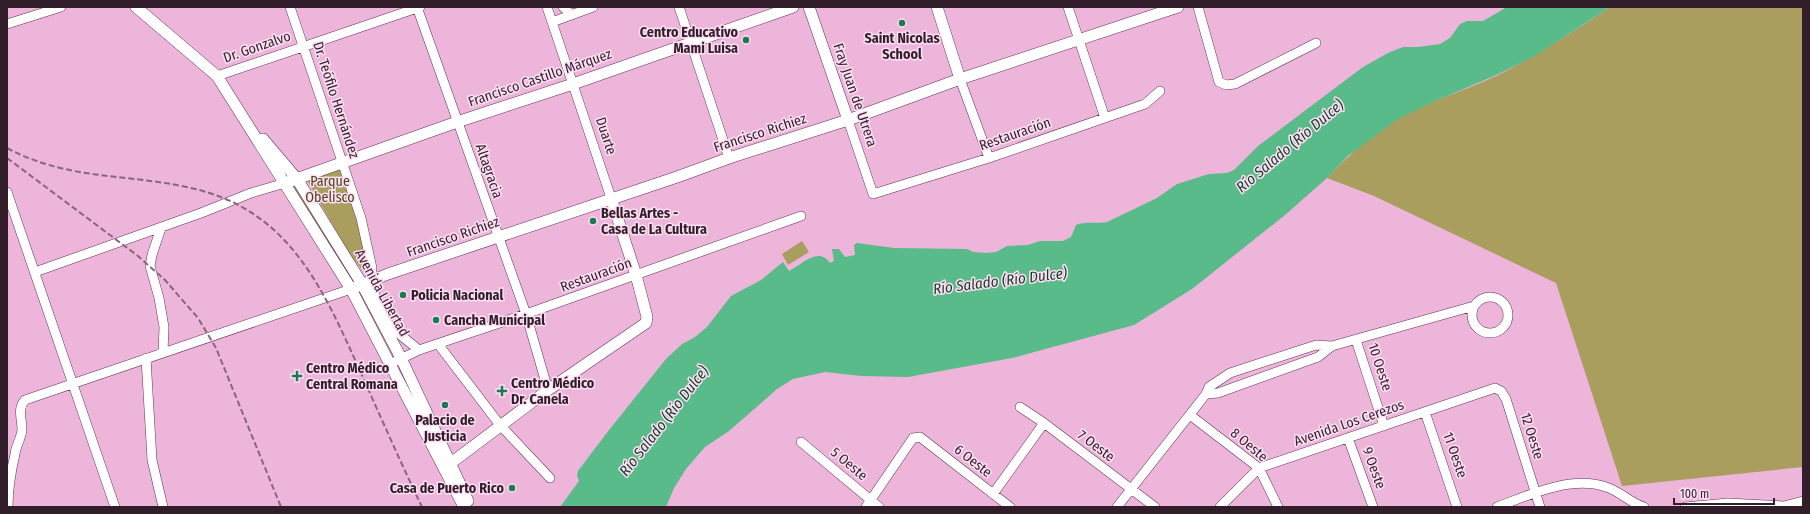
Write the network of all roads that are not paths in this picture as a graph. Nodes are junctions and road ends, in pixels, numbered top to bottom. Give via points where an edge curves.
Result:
1 (61, 7) edge
2 (136, 7) edge
3 (290, 7) edge
4 (418, 7) edge
5 (548, 7) edge
6 (563, 7) edge
7 (593, 7) edge
8 (679, 7) edge
9 (793, 7) edge
10 (809, 7) edge
11 (937, 7) edge
12 (1068, 7) edge
13 (1178, 7) edge
14 (1198, 7) edge
15 (572, 15) junction
16 (552, 22) junction
17 (7, 24) edge
18 (1078, 40) junction
19 (692, 42) junction
20 (1316, 43) dead end
21 (303, 46) junction
22 (217, 76) junction
23 (960, 79) junction
24 (573, 84) junction
25 (1160, 91) dead end
26 (240, 111) junction
27 (1105, 118) junction
28 (848, 120) junction
29 (457, 122) junction
30 (729, 158) junction
31 (989, 158) junction
32 (342, 163) junction
33 (297, 179) junction
34 (285, 183) junction
35 (7, 192) edge
36 (873, 194) joint
37 (611, 198) junction
38 (801, 216) dead end
39 (161, 228) junction
40 (498, 237) junction
41 (36, 272) junction
42 (636, 275) junction
43 (366, 282) junction
44 (351, 289) junction
45 (1474, 306) junction
46 (526, 314) junction
47 (1356, 340) junction
48 (438, 344) junction
49 (1332, 346) junction
50 (419, 350) junction
51 (163, 352) junction
52 (146, 358) junction
53 (401, 358) junction
54 (390, 364) junction
55 (72, 383) junction
56 (1499, 389) joint
57 (548, 390) junction
58 (1206, 394) junction
59 (1020, 407) dead end
60 (1425, 412) junction
61 (1190, 415) junction
62 (1044, 423) junction
63 (500, 425) junction
64 (1384, 426) junction
65 (1348, 438) junction
66 (801, 442) dead end
67 (451, 463) junction
68 (1259, 468) junction
69 (550, 478) dead end
70 (1130, 489) junction
71 (1535, 493) junction
72 (993, 494) junction
73 (1803, 501) edge
74 (869, 504) edge
75 (8, 507) edge
76 (115, 507) edge
77 (163, 507) edge
78 (464, 507) edge
79 (471, 507) edge
80 (879, 507) edge
81 (1010, 507) edge
82 (1117, 507) edge
83 (1155, 507) edge
84 (1220, 507) edge
85 (1278, 507) edge
86 (1373, 507) edge
87 (1457, 507) edge
88 (1497, 507) edge
89 (1540, 507) edge
90 (1644, 507) edge
91 (1684, 507) edge

1 - 17 street
2 - 22 main road, Avenida Libertad
3 - 21 street, Dr. Teófilo Hernández
4 - 21 street, Dr. Gonzalvo
4 - 29 street, Altagracia
5 - 16 street, Duarte
6 - 15 street
7 - 15 street
8 - 19 street
9 - 19 main road, Francisco Castillo Márquez
10 - 28 main road, Fray Juan de Utrera
11 - 23 main road
12 - 18 street
13 - 18 main road, Francisco Richiez
14 - 20 street via 1219,82 1226,85 1235,84
15 - 16 street
16 - 24 street, Duarte
18 - 23 main road, Francisco Richiez
18 - 27 street
19 - 24 main road, Francisco Castillo Márquez
19 - 30 street
21 - 22 street, Dr. Gonzalvo
21 - 32 street, Dr. Teófilo Hernández
22 - 26 main road, Avenida Libertad
23 - 28 main road, Francisco Richiez
23 - 31 street
24 - 29 main road, Francisco Castillo Márquez
24 - 37 street, Duarte
25 - 27 street, Restauración via 1145,104
26 - 33 main road, Avenida Libertad
26 - 34 main road, Avenida Libertad
27 - 31 street, Restauración
28 - 30 main road, Francisco Richiez
28 - 36 street, Fray Juan de Utrera
29 - 32 main road, Francisco Castillo Márquez
29 - 40 street, Altagracia
30 - 37 main road, Francisco Richiez
31 - 36 street, Restauración
32 - 33 main road, Francisco Castillo Márquez
32 - 43 street, Dr. Teófilo Hernández via 362,218 372,268
33 - 34 main road, Francisco Castillo Márquez
33 - 43 main road, Avenida Libertad
34 - 39 street via 251,193
34 - 44 main road, Avenida Libertad
35 - 41 street
37 - 40 main road, Francisco Richiez
37 - 42 main road, Duarte
38 - 42 street, Restauración
39 - 41 street
39 - 51 street via 150,266 164,327
40 - 43 main road, Francisco Richiez
40 - 46 street, Altagracia
41 - 55 street
42 - 46 street, Restauración
42 - 57 main road, Duarte via 646,314 645,324
43 - 44 main road, Francisco Richiez
43 - 50 street, Dr. Teófilo Hernández via 393,329
43 - 53 main road, Avenida Libertad
44 - 51 street
44 - 54 main road, Avenida Libertad
45 - 45 street via 1480,299 1497,298 1508,310 1507,322 1497,332 1483,332 1473,322
45 - 47 street
46 - 48 street, Restauración
46 - 57 street, Altagracia
47 - 49 street
47 - 64 street, 10 Oeste
48 - 50 street, Restauración
48 - 63 street
49 - 58 street via 1318,358 1218,393
49 - 58 street via 1316,345 1230,373 1209,386
50 - 53 street, Restauración
51 - 52 street
52 - 55 street
52 - 77 street via 152,460
53 - 54 street, Restauración
53 - 67 main road, Avenida Libertad
54 - 78 main road, Avenida Libertad
55 - 75 street via 25,400 21,404 22,430 8,489
55 - 76 street
56 - 60 street, Avenida Los Cerezos via 1490,389
56 - 71 street, 12 Oeste via 1506,398
57 - 63 main road
58 - 61 street
59 - 62 street, 7 Oeste
60 - 64 street, Avenida Los Cerezos
60 - 87 street, 11 Oeste
61 - 68 street, 8 Oeste
61 - 70 street
62 - 70 street, 7 Oeste
62 - 72 street
63 - 67 main road
63 - 69 street
64 - 65 street, Avenida Los Cerezos
65 - 68 street, Avenida Los Cerezos
65 - 86 street, 9 Oeste
66 - 74 street, 5 Oeste
67 - 79 main road, Avenida Libertad
68 - 84 street, Avenida Los Cerezos
68 - 85 street, 8 Oeste
70 - 82 street
70 - 83 street, 7 Oeste
71 - 88 street
71 - 89 street, 12 Oeste
71 - 90 street via 1584,483 1606,487
72 - 74 street, 6 Oeste via 920,437 913,438
72 - 81 street, 6 Oeste
73 - 91 street via 1784,506 1728,504
74 - 80 street, 5 Oeste

